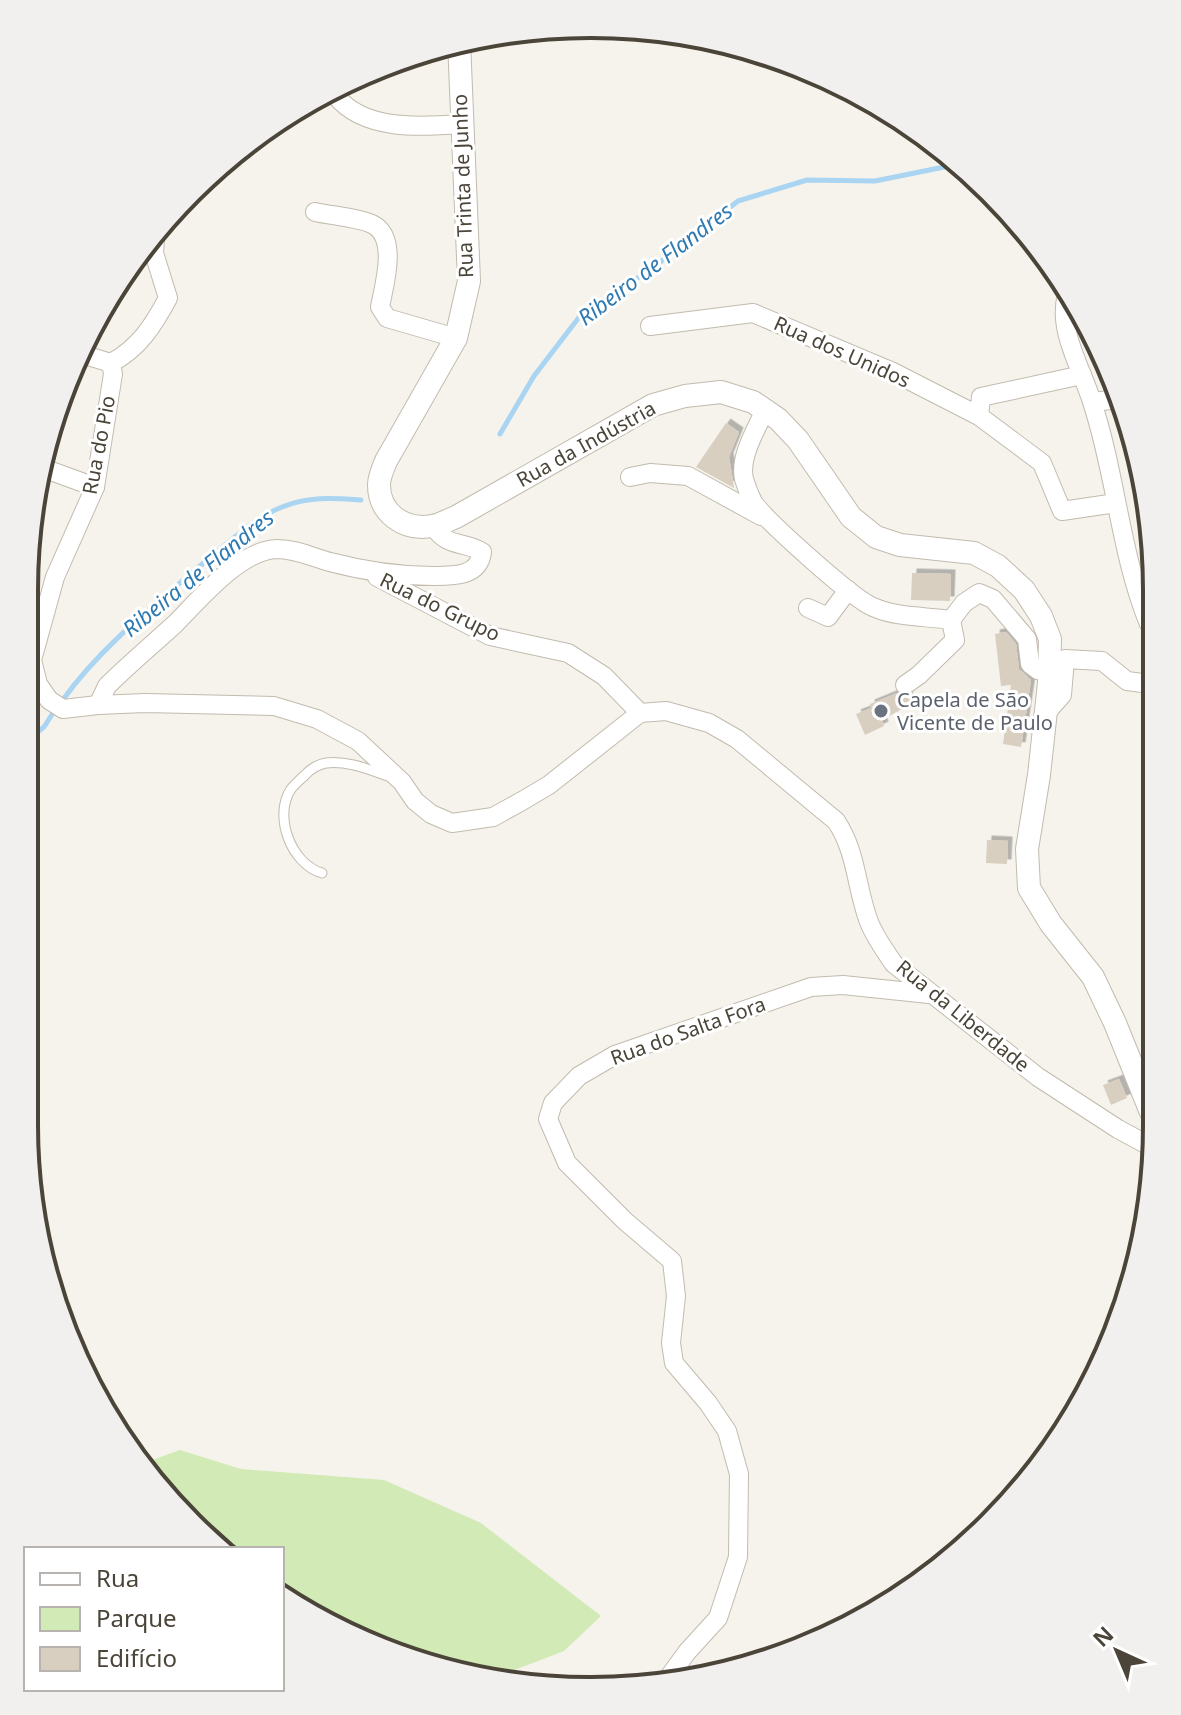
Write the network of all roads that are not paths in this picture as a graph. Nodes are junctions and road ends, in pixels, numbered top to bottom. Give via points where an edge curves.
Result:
1 (459, 54) edge
2 (338, 99) edge
3 (461, 124) junction
4 (315, 212) dead end
5 (154, 251) edge
6 (1064, 305) edge
7 (650, 326) dead end
8 (456, 338) junction
9 (90, 357) edge
10 (111, 363) junction
11 (1082, 375) junction
12 (1109, 400) edge
13 (1093, 402) junction
14 (765, 410) junction
15 (979, 416) junction
16 (52, 471) edge
17 (630, 477) dead end
18 (95, 487) junction
19 (1116, 503) junction
20 (768, 519) junction
21 (433, 526) junction
22 (362, 569) junction
23 (848, 590) junction
24 (1143, 602) edge
25 (808, 608) dead end
26 (951, 620) junction
27 (38, 638) edge
28 (1049, 673) junction
29 (1143, 683) edge
30 (38, 684) edge
31 (905, 685) dead end
32 (98, 705) junction
33 (640, 713) junction
34 (1045, 714) junction
35 (402, 782) junction
36 (322, 873) dead end
37 (931, 994) junction
38 (1143, 1093) edge
39 (1143, 1142) edge
40 (674, 1670) edge

1 - 3 street, Rua Trinta de Junho
2 - 3 street via 359,116 383,122
3 - 8 street, Rua Trinta de Junho via 469,281
4 - 8 street via 372,224 382,232 387,245 380,307 387,318
5 - 10 street via 168,298 151,329 129,353
6 - 11 street
7 - 15 street, Rua dos Unidos via 753,313 893,372
8 - 21 street, Rua Trinta de Junho via 379,481 381,502 395,519 415,527
9 - 10 street
10 - 18 street, Rua do Pio
11 - 13 street
11 - 15 street via 981,397
12 - 13 street
13 - 19 street
14 - 20 street via 749,444 743,476
14 - 21 street, Rua da Indústria via 721,392 653,405
14 - 28 street, Rua da Indústria via 798,440 851,517 876,537 900,545 974,553 1024,590 1050,639
15 - 19 street, Rua dos Unidos via 1042,463 1062,511
16 - 18 street
17 - 20 street via 688,476
18 - 27 street, Rua do Pio via 55,577
19 - 24 street
20 - 23 street
21 - 22 street via 442,539 482,552 472,571 402,576
22 - 32 street via 287,550 248,559 139,654 107,686
22 - 33 street, Rua do Grupo via 490,636 568,653 604,676
23 - 25 street via 828,617
23 - 26 street via 870,606 897,615
26 - 28 street via 979,593 993,599 1027,639 1030,664
26 - 31 street via 955,640
28 - 34 street, Rua da Indústria
29 - 34 street via 1127,681 1102,661 1065,659 1062,695
30 - 32 street, Rua do Pio via 63,709
32 - 35 street, Rua do Pio via 274,706 338,729
33 - 35 street, Rua do Pio via 549,785 493,817 452,823 415,801
33 - 37 street, Rua da Liberdade via 666,711 709,723 737,739 836,821 846,837 879,943 894,964
34 - 38 street, Rua da Indústria via 1027,849 1029,888 1093,977
35 - 36 lane via 325,763 291,789 285,827 289,841 306,864
37 - 39 street, Rua da Liberdade via 1038,1077
37 - 40 street, Rua do Salta Fora via 811,987 615,1055 579,1076 553,1103 548,1119 567,1163 672,1261 674,1363 727,1431 739,1474 738,1557 718,1618

